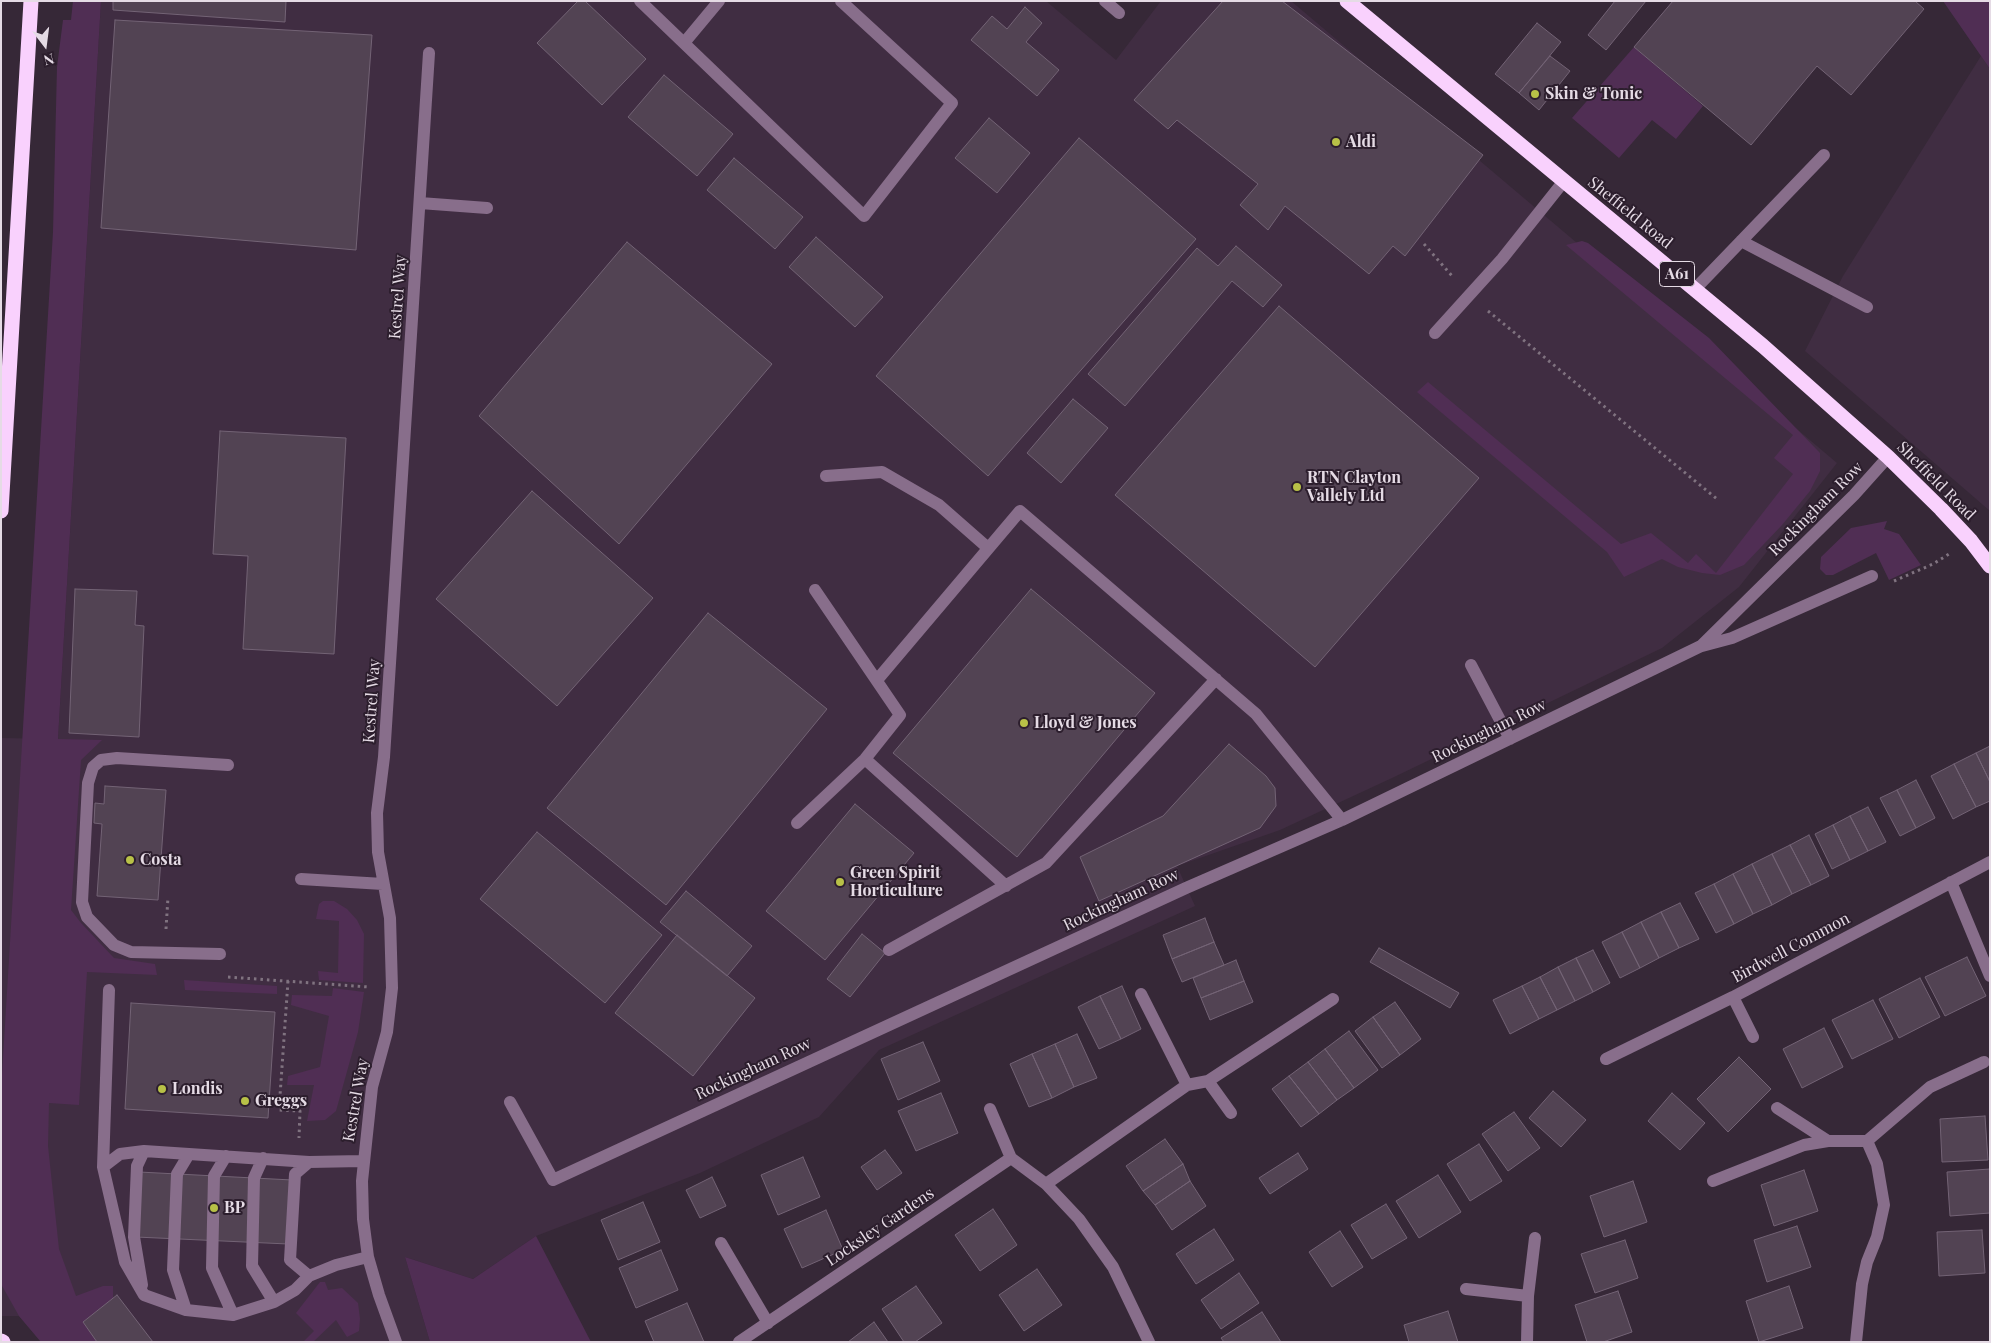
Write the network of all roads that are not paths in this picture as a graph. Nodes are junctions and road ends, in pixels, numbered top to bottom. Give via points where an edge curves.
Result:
1 (31, 1) edge
2 (640, 1) edge
3 (719, 1) edge
4 (841, 1) edge
5 (1105, 1) edge
6 (1347, 1) edge
7 (1119, 13) dead end
8 (684, 43) junction
9 (429, 53) dead end
10 (1824, 155) dead end
11 (1564, 181) junction
12 (420, 202) junction
13 (487, 208) dead end
14 (1741, 241) junction
15 (1695, 289) junction
16 (1866, 307) dead end
17 (1435, 333) dead end
18 (1888, 457) junction
19 (826, 476) dead end
20 (1, 511) edge
21 (988, 548) junction
22 (1990, 566) edge
23 (1872, 576) road end
24 (815, 590) dead end
25 (1701, 646) junction
26 (1472, 665) dead end
27 (1216, 679) junction
28 (877, 680) junction
29 (1510, 739) junction
30 (865, 758) junction
31 (228, 765) dead end
32 (1342, 820) junction
33 (797, 823) dead end
34 (1990, 862) edge
35 (301, 879) dead end
36 (1952, 882) junction
37 (383, 884) junction
38 (1006, 886) junction
39 (889, 950) dead end
40 (220, 954) dead end
41 (1990, 976) edge
42 (109, 990) dead end
43 (1142, 994) dead end
44 (1732, 997) junction
45 (1333, 999) dead end
46 (1753, 1037) dead end
47 (1606, 1059) dead end
48 (1984, 1062) dead end
49 (1208, 1081) junction
50 (1187, 1085) junction
51 (510, 1102) dead end
52 (1777, 1108) dead end
53 (990, 1109) dead end
54 (1230, 1113) dead end
55 (1867, 1141) junction
56 (1828, 1142) junction
57 (144, 1151) junction
58 (189, 1154) junction
59 (226, 1156) junction
60 (262, 1158) junction
61 (1011, 1158) junction
62 (303, 1161) junction
63 (362, 1161) junction
64 (103, 1167) junction
65 (1714, 1181) dead end
66 (1046, 1184) junction
67 (1535, 1238) dead end
68 (721, 1242) dead end
69 (368, 1257) junction
70 (309, 1276) junction
71 (1466, 1289) dead end
72 (144, 1295) junction
73 (1528, 1296) junction
74 (274, 1302) junction
75 (186, 1310) junction
76 (234, 1315) junction
77 (768, 1323) junction
78 (396, 1342) edge
79 (739, 1342) edge
80 (1149, 1342) edge
81 (1527, 1342) edge
82 (1856, 1342) edge

1 - 20 highway
2 - 8 street
3 - 8 street
4 - 8 street via 952,103 864,216
5 - 7 street
6 - 11 highway, Sheffield Road / A61
9 - 12 street, Kestrel Way
10 - 14 street
11 - 15 highway, Sheffield Road / A61
11 - 17 street via 1502,259
12 - 13 street
12 - 37 street, Kestrel Way via 384,757 377,813
14 - 15 street
14 - 16 street
15 - 18 highway, Sheffield Road / A61
18 - 22 highway, Sheffield Road / A61 via 1971,541
18 - 25 street, Rockingham Row via 1854,495
19 - 21 street via 882,472 939,505
21 - 27 street via 1020,511
21 - 28 street
23 - 25 street, Rockingham Row via 1732,638
24 - 28 street
25 - 29 street, Rockingham Row
26 - 29 street
27 - 32 street via 1256,714
27 - 38 street via 1046,863
28 - 30 street via 900,715
29 - 32 street, Rockingham Row
30 - 33 street
30 - 38 street
31 - 40 street via 117,758 102,760 93,767 88,783 82,902 88,917 114,945 131,952
32 - 51 street, Rockingham Row via 1186,888 553,1180
34 - 36 street, Birdwell Common
35 - 37 street
36 - 41 street
36 - 44 street, Birdwell Common
37 - 63 street, Kestrel Way via 390,918 392,988 387,1032 372,1087
38 - 39 street
42 - 64 street
43 - 50 street
44 - 46 street
44 - 47 street, Birdwell Common
45 - 49 street
48 - 55 street via 1930,1087
49 - 50 street
49 - 54 street
50 - 66 street
52 - 56 street
53 - 61 street
55 - 56 street
55 - 82 street via 1877,1164 1884,1206 1862,1284
56 - 65 street via 1804,1145
57 - 58 street
57 - 64 street via 120,1154
57 - 72 street via 137,1166 134,1237
58 - 59 street
58 - 75 street via 177,1174 173,1270
59 - 60 street
59 - 76 street via 214,1176 212,1268
60 - 62 street
60 - 74 street via 254,1178 252,1266
61 - 66 street
61 - 77 street, Locksley Gardens
62 - 63 street
62 - 70 street via 295,1174 290,1260
63 - 69 street, Kestrel Way via 363,1219
64 - 72 street via 125,1262
66 - 80 street via 1079,1219 1113,1267
67 - 73 street
68 - 77 street
69 - 70 street
69 - 78 street, Kestrel Way
70 - 74 street via 295,1290
71 - 73 street
72 - 75 street
73 - 81 street
74 - 76 street
75 - 76 street
77 - 79 street, Locksley Gardens

